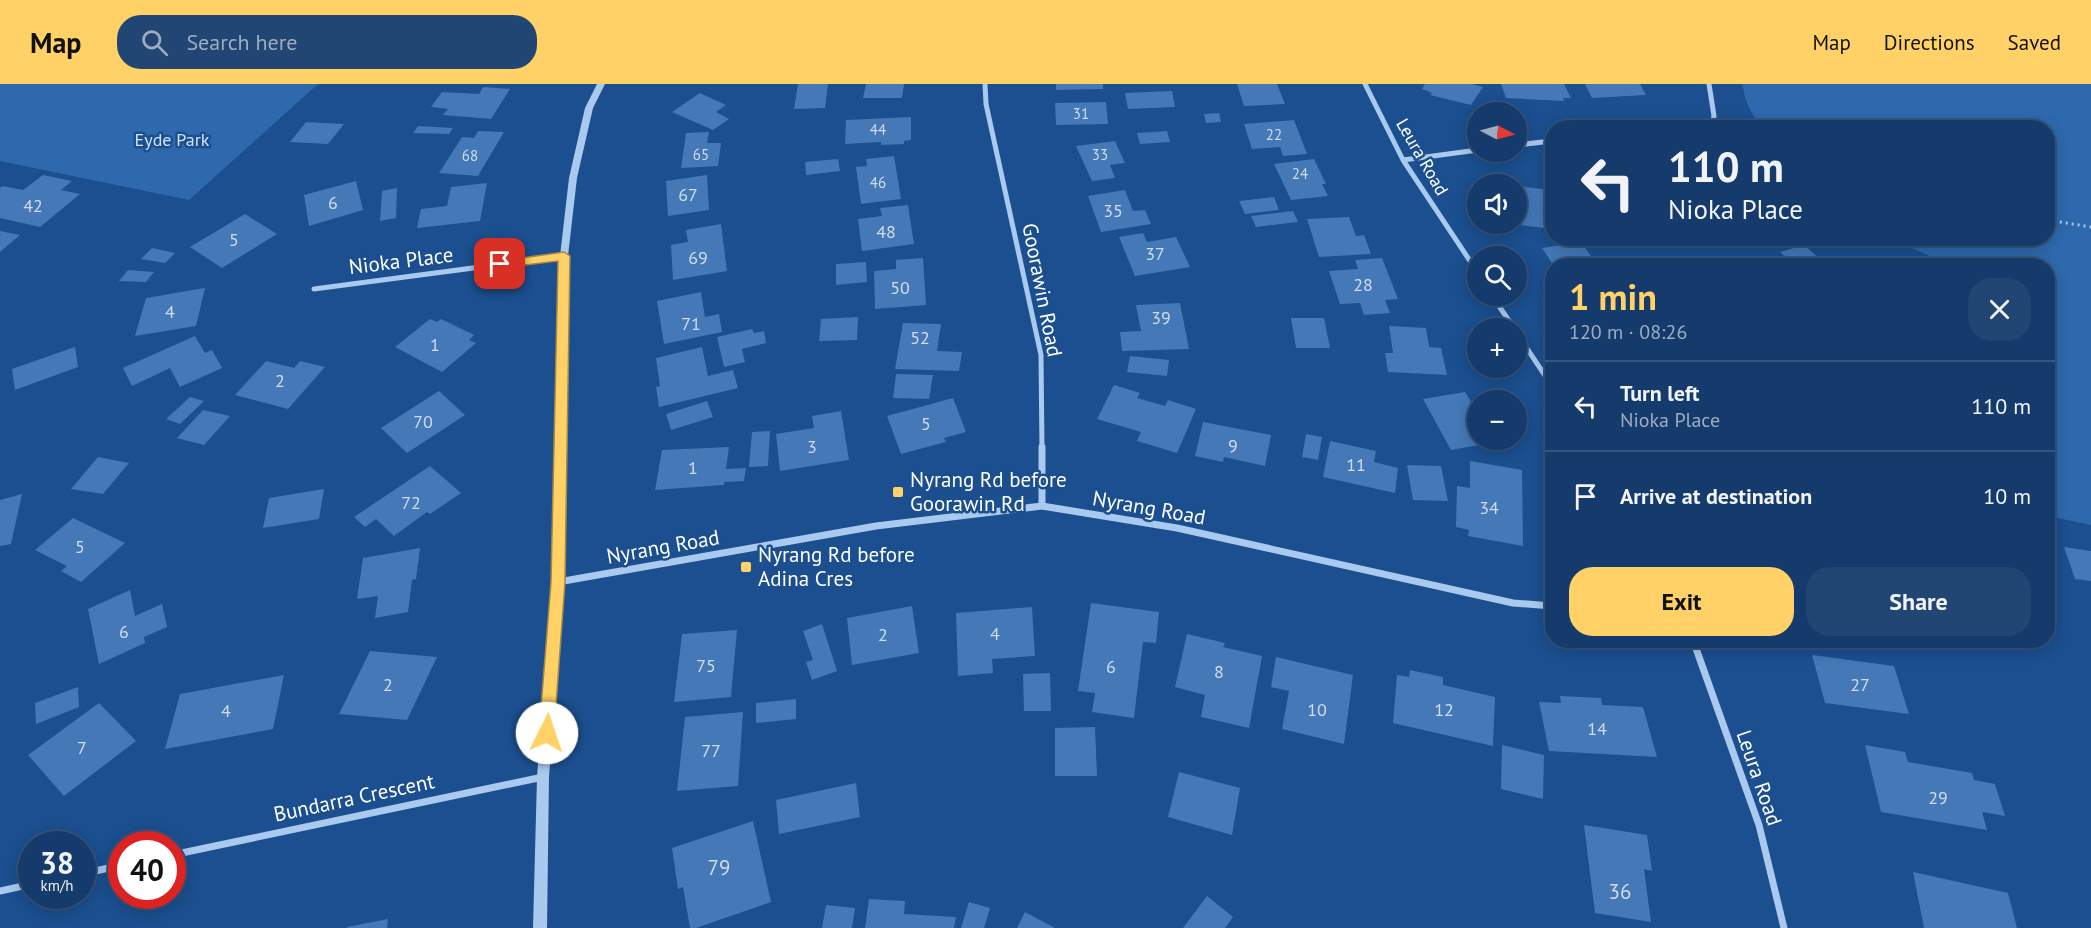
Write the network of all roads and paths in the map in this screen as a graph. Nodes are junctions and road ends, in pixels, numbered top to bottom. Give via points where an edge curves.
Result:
1 (601, 84) edge
2 (985, 84) edge
3 (1365, 84) edge
4 (1709, 84) edge
5 (1713, 120) edge
6 (1545, 142) edge
7 (1527, 144) edge
8 (1467, 151) edge
9 (1403, 160) junction
10 (2055, 221) edge
11 (2091, 227) edge
12 (564, 256) junction
13 (1467, 256) edge
14 (314, 289) dead end
15 (1527, 348) edge
16 (1545, 376) edge
17 (1042, 506) junction
18 (558, 582) junction
19 (1545, 605) edge
20 (1696, 648) edge
21 (543, 777) junction
22 (186, 852) edge
23 (18, 887) edge
24 (0, 891) edge
25 (540, 928) edge
26 (1784, 928) edge

1 - 12 street via 589,108 573,178
2 - 17 street, Goorawin Road via 986,104 1041,355
3 - 9 street, Leura Road
4 - 5 street
6 - 7 street
8 - 9 street
9 - 13 street, Leura Road
10 - 11 path
12 - 14 street, Nioka Place
12 - 18 street
15 - 16 street
17 - 18 street, Nyrang Road via 876,526
17 - 19 street, Nyrang Road via 1177,528 1513,603
18 - 21 street
20 - 26 street, Leura Road via 1759,825
21 - 22 street, Bundarra Crescent
21 - 25 street
23 - 24 street

